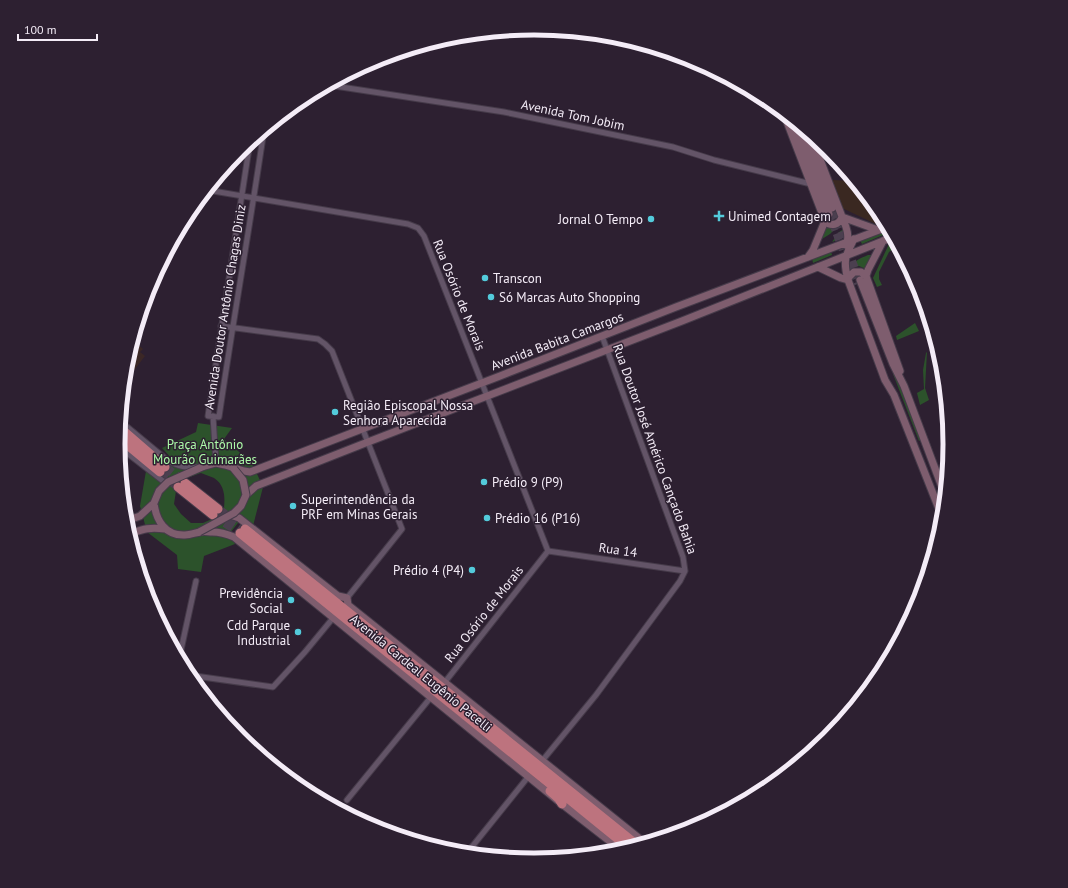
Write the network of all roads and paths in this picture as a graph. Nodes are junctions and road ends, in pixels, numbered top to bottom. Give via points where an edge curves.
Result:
1 (337, 86) edge
2 (788, 124) edge
3 (797, 130) edge
4 (803, 136) edge
5 (263, 137) edge
6 (815, 147) edge
7 (249, 151) edge
8 (811, 184) junction
9 (213, 191) edge
10 (242, 196) junction
11 (254, 199) junction
12 (829, 215) junction
13 (842, 217) junction
14 (881, 229) edge
15 (878, 230) junction
16 (888, 239) edge
17 (851, 240) junction
18 (883, 241) junction
19 (846, 256) junction
20 (808, 257) junction
21 (837, 259) junction
22 (818, 268) junction
23 (848, 280) junction
24 (861, 281) junction
25 (221, 326) junction
26 (232, 328) junction
27 (602, 336) junction
28 (607, 350) junction
29 (482, 383) junction
30 (894, 394) junction
31 (488, 396) junction
32 (213, 416) junction
33 (126, 427) edge
34 (363, 429) junction
35 (125, 433) edge
36 (368, 442) junction
37 (125, 443) edge
38 (125, 452) edge
39 (216, 463) junction
40 (202, 466) junction
41 (234, 469) junction
42 (168, 482) junction
43 (941, 484) edge
44 (182, 485) tunnel mouth
45 (246, 495) junction
46 (154, 503) junction
47 (938, 507) edge
48 (216, 512) tunnel mouth
49 (230, 515) junction
50 (132, 519) edge
51 (165, 529) junction
52 (135, 532) edge
53 (199, 532) junction
54 (548, 551) junction
55 (685, 571) junction
56 (196, 581) dead end
57 (347, 598) junction
58 (333, 618) junction
59 (182, 651) edge
60 (198, 676) edge
61 (445, 682) junction
62 (431, 698) junction
63 (517, 757) junction
64 (542, 761) junction
65 (528, 777) junction
66 (563, 786) junction
67 (348, 800) dead end
68 (562, 804) junction
69 (602, 822) junction
70 (640, 839) edge
71 (631, 841) edge
72 (624, 843) edge
73 (614, 845) edge
74 (470, 848) edge

1 - 8 street, Avenida Tom Jobim via 504,112 673,148
2 - 8 main road
3 - 12 main road
4 - 12 main road
5 - 11 street, Avenida Doutor Antônio Chagas Diniz
6 - 13 main road
7 - 10 street, Avenida Doutor Antônio Chagas Diniz
8 - 12 main road
9 - 10 street, Rua Osório de Morais
10 - 11 street, Rua Osório de Morais
10 - 25 street, Avenida Doutor Antônio Chagas Diniz
11 - 26 street, Avenida Doutor Antônio Chagas Diniz
11 - 29 street, Rua Osório de Morais via 408,224 418,228 424,236
12 - 13 main road via 830,224 836,224
12 - 20 main road
13 - 15 main road
13 - 17 main road
14 - 15 main road, Avenida Babita Camargos
15 - 17 main road, Avenida Babita Camargos
16 - 18 main road, Avenida Babita Camargos
17 - 19 main road
17 - 20 main road, Avenida Babita Camargos
17 - 21 main road
18 - 19 main road, Avenida Babita Camargos
18 - 24 main road
19 - 21 main road, Avenida Babita Camargos
19 - 23 main road
20 - 27 main road, Avenida Babita Camargos
21 - 22 main road, Avenida Babita Camargos
22 - 23 main road
22 - 28 main road, Avenida Babita Camargos
23 - 24 main road via 854,272 861,272
23 - 30 main road via 885,380
24 - 30 main road
24 - 43 main road via 898,365
25 - 26 street
25 - 32 street, Avenida Doutor Antônio Chagas Diniz via 208,416
26 - 32 street, Avenida Doutor Antônio Chagas Diniz via 219,417
26 - 34 street via 318,339 325,344 332,352
27 - 28 street, Rua Doutor José Américo Cançado Bahia
27 - 29 main road, Avenida Babita Camargos
28 - 31 main road, Avenida Babita Camargos
28 - 55 street, Rua Doutor José Américo Cançado Bahia via 683,557
29 - 31 street, Rua Osório de Morais
29 - 34 main road, Avenida Babita Camargos
30 - 47 main road
31 - 36 main road, Avenida Babita Camargos
31 - 54 street, Rua Osório de Morais
32 - 39 street
33 - 40 street via 176,465 187,468
34 - 36 street
34 - 41 main road, Avenida Babita Camargos via 250,472
35 - 37 highway via 163,469
36 - 45 main road, Avenida Babita Camargos via 256,486
36 - 57 street via 402,529
38 - 42 street via 158,478
39 - 40 main road
39 - 41 main road
40 - 42 main road, bridge
41 - 45 main road, bridge via 243,480
42 - 46 main road, bridge via 159,491
44 - 48 highway
45 - 49 main road, bridge via 241,506
46 - 50 main road via 140,516
46 - 51 main road via 155,513
49 - 53 main road, bridge
49 - 57 main road, Avenida Cardeal Eugênio Pacelli via 239,518 338,596
51 - 52 main road via 146,528
51 - 53 main road via 172,534 183,535
53 - 58 main road, Avenida Cardeal Eugênio Pacelli via 215,532 234,537
54 - 55 street, Rua 14
54 - 61 street, Rua Osório de Morais
55 - 64 street, Rua Doutor José Américo Cançado Bahia via 596,695
56 - 59 street
57 - 61 main road, Avenida Cardeal Eugênio Pacelli via 348,605
58 - 60 street via 273,687
58 - 62 main road, Avenida Cardeal Eugênio Pacelli
61 - 64 main road, Avenida Cardeal Eugênio Pacelli
62 - 65 main road, Avenida Cardeal Eugênio Pacelli
62 - 67 street
63 - 66 highway, Avenida Cardeal Eugênio Pacelli via 242,531
63 - 68 highway
63 - 69 highway, Avenida Cardeal Eugênio Pacelli
64 - 66 highway
64 - 70 main road, Avenida Cardeal Eugênio Pacelli
65 - 68 main road, Avenida Cardeal Eugênio Pacelli
65 - 74 street
66 - 69 highway, Avenida Cardeal Eugênio Pacelli
68 - 73 main road, Avenida Cardeal Eugênio Pacelli
69 - 71 highway, Avenida Cardeal Eugênio Pacelli
69 - 72 highway, Avenida Cardeal Eugênio Pacelli

